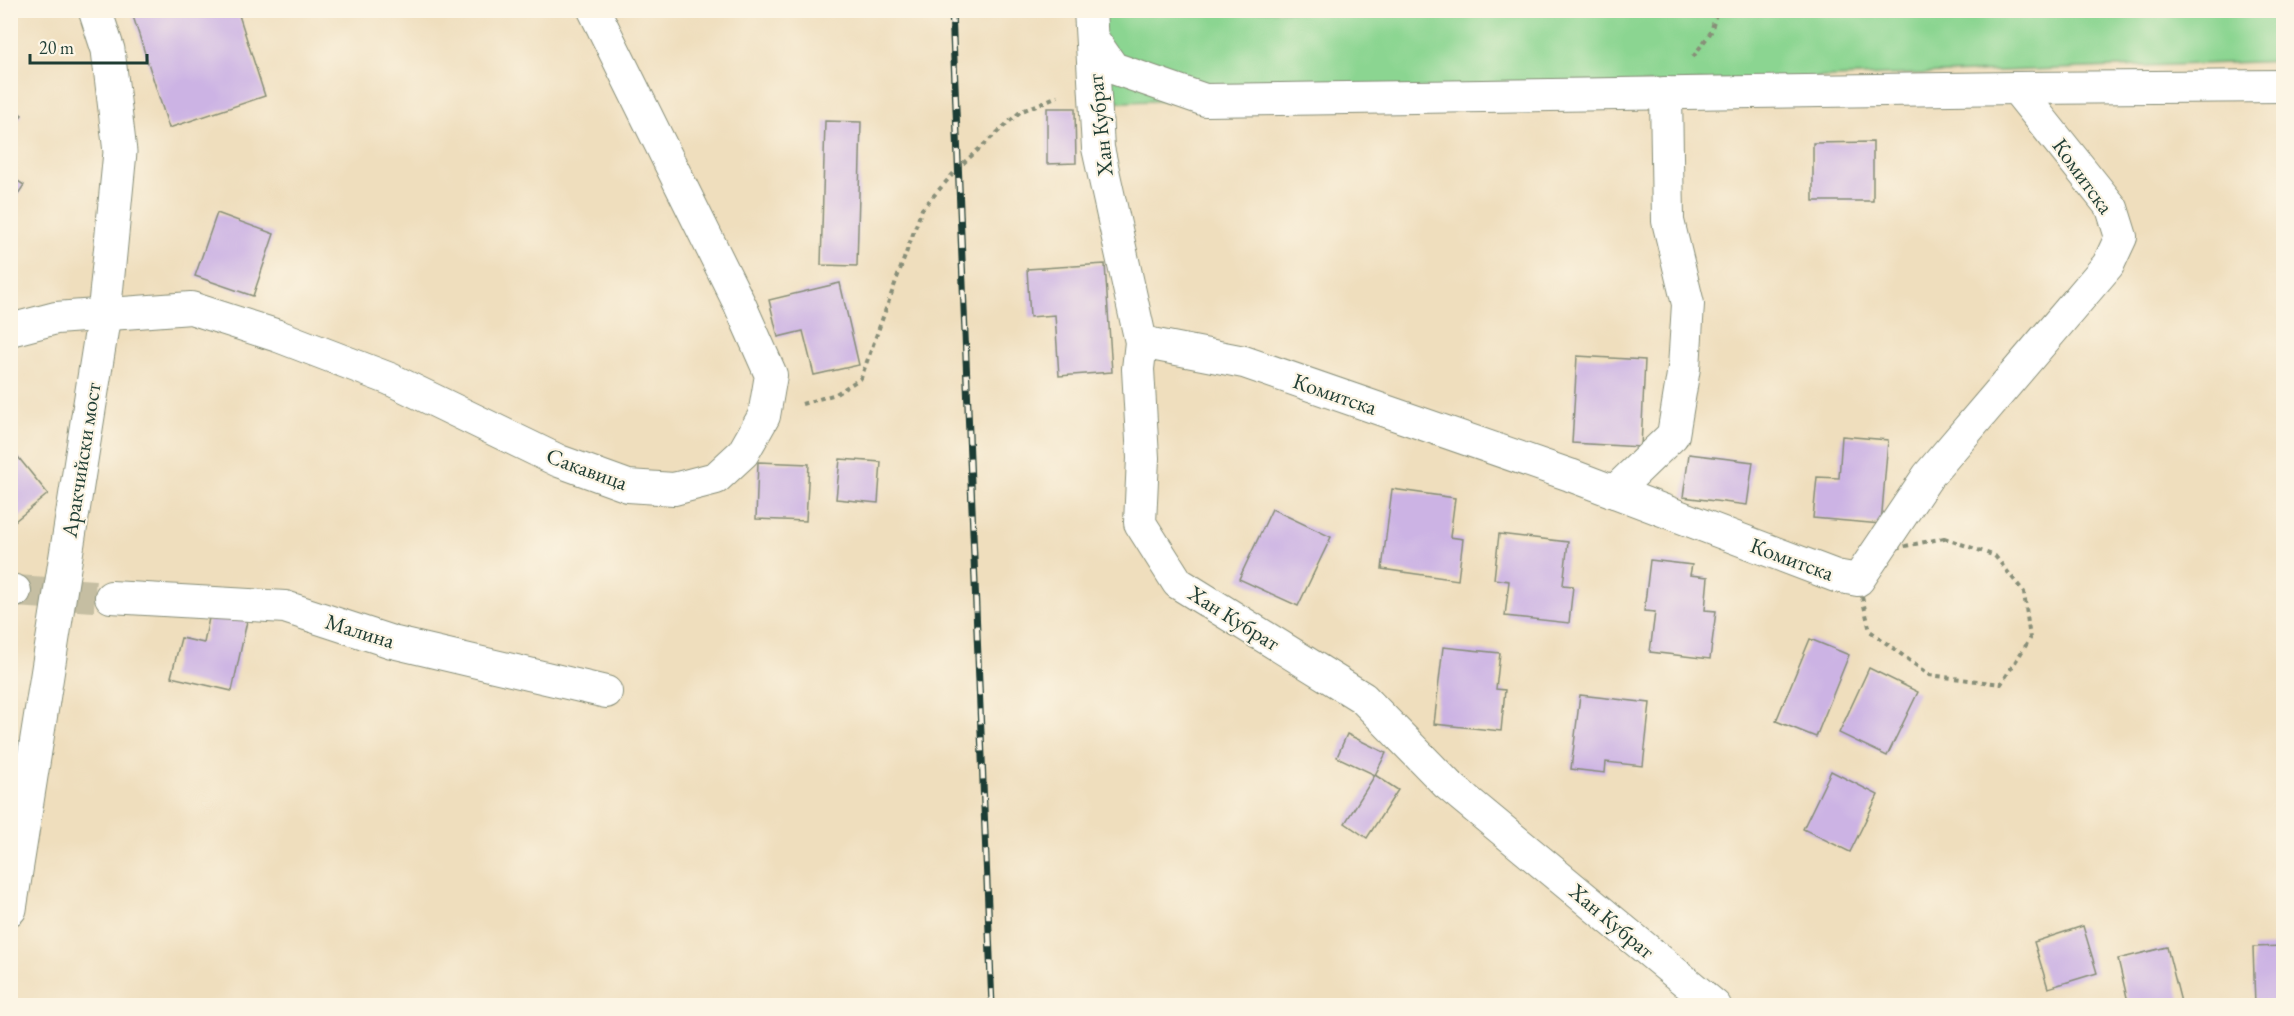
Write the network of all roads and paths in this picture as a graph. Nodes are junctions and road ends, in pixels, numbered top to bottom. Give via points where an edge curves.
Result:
1 (95, 10) edge
2 (594, 10) edge
3 (1717, 10) edge
4 (1091, 24) edge
5 (1094, 80) junction
6 (2283, 86) edge
7 (2016, 88) junction
8 (1666, 93) junction
9 (104, 315) junction
10 (10, 330) edge
11 (1141, 342) junction
12 (764, 416) junction
13 (1614, 492) junction
14 (1858, 580) junction
15 (111, 597) tunnel mouth
16 (606, 692) dead end
17 (10, 909) edge
18 (1715, 1005) edge

1 - 9 main road, Аракчийски мост via 108,50 120,152
2 - 12 street, Сакавица via 741,305 771,375
3 - 8 path via 1711,32
4 - 5 street, Хан Кубрат
4 - 8 street via 1113,68 1205,100
5 - 11 street, Хан Кубрат via 1098,148
5 - 12 path via 1020,112 959,166 922,209 861,378 836,394
6 - 7 street
7 - 8 street
7 - 14 street, Комитска via 2112,208 2121,237 2108,265 1928,476
8 - 13 street via 1668,221 1688,304 1684,368 1673,435
9 - 10 street, Сакавица via 56,318
9 - 12 street, Сакавица via 191,308 278,336 390,379 559,461 628,486 674,489 716,477 742,453
9 - 17 main road, Аракчийски мост
11 - 13 street, Комитска via 1244,362
11 - 18 street, Хан Кубрат via 1140,523 1178,583 1363,698 1447,784
13 - 14 street, Комитска via 1836,576
14 - 14 path via 1870,631 1929,675 2001,684 2030,639 2024,592 1995,556 1944,538 1891,549
15 - 16 street, Малина via 285,607 392,642

